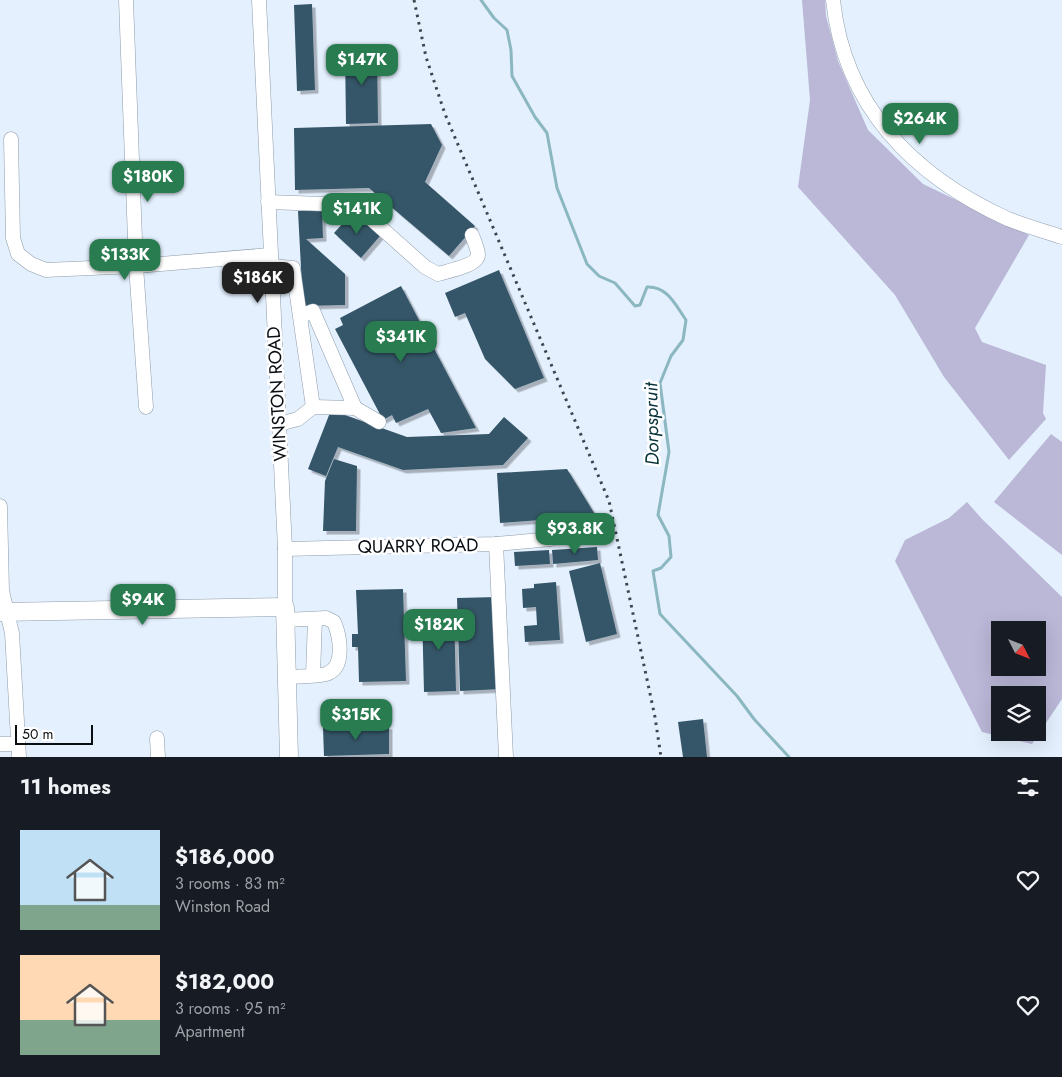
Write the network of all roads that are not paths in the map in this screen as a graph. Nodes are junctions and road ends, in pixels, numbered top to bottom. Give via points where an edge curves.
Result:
1 (126, 0) edge
2 (259, 0) edge
3 (833, 0) edge
4 (11, 139) dead end
5 (268, 202) junction
6 (472, 235) dead end
7 (1062, 237) edge
8 (270, 260) junction
9 (136, 266) junction
10 (301, 316) junction
11 (314, 407) junction
12 (146, 408) dead end
13 (355, 408) junction
14 (379, 422) dead end
15 (279, 424) junction
16 (0, 506) edge
17 (551, 539) dead end
18 (496, 544) junction
19 (285, 549) junction
20 (4, 612) edge
21 (285, 614) junction
22 (315, 618) junction
23 (312, 675) junction
24 (287, 677) junction
25 (157, 738) dead end
26 (0, 744) edge
27 (18, 750) edge
28 (158, 757) edge
29 (289, 757) edge
30 (506, 757) edge

1 - 9 street
2 - 5 street, WINSTON ROAD
3 - 7 street via 836,28 853,81 882,126 920,165 960,194 1008,219
4 - 9 street via 13,238 18,254 46,270
5 - 6 street via 351,204 425,267 438,274 471,264 476,259 478,255
5 - 8 street, WINSTON ROAD
8 - 9 street
8 - 10 street via 293,268
8 - 15 street, WINSTON ROAD
9 - 12 street
10 - 11 street
10 - 13 street via 313,311
11 - 13 street
11 - 15 street via 298,418
13 - 14 street
15 - 19 street, WINSTON ROAD
16 - 20 street
17 - 18 street, QUARRY ROAD
18 - 19 street, QUARRY ROAD
18 - 30 street
19 - 21 street, WINSTON ROAD
20 - 21 main road
20 - 27 street via 12,633
21 - 22 street
21 - 24 main road
22 - 23 street
22 - 23 street via 334,622 339,640 339,659 327,674
23 - 24 street
24 - 29 main road
25 - 28 street
26 - 27 street

